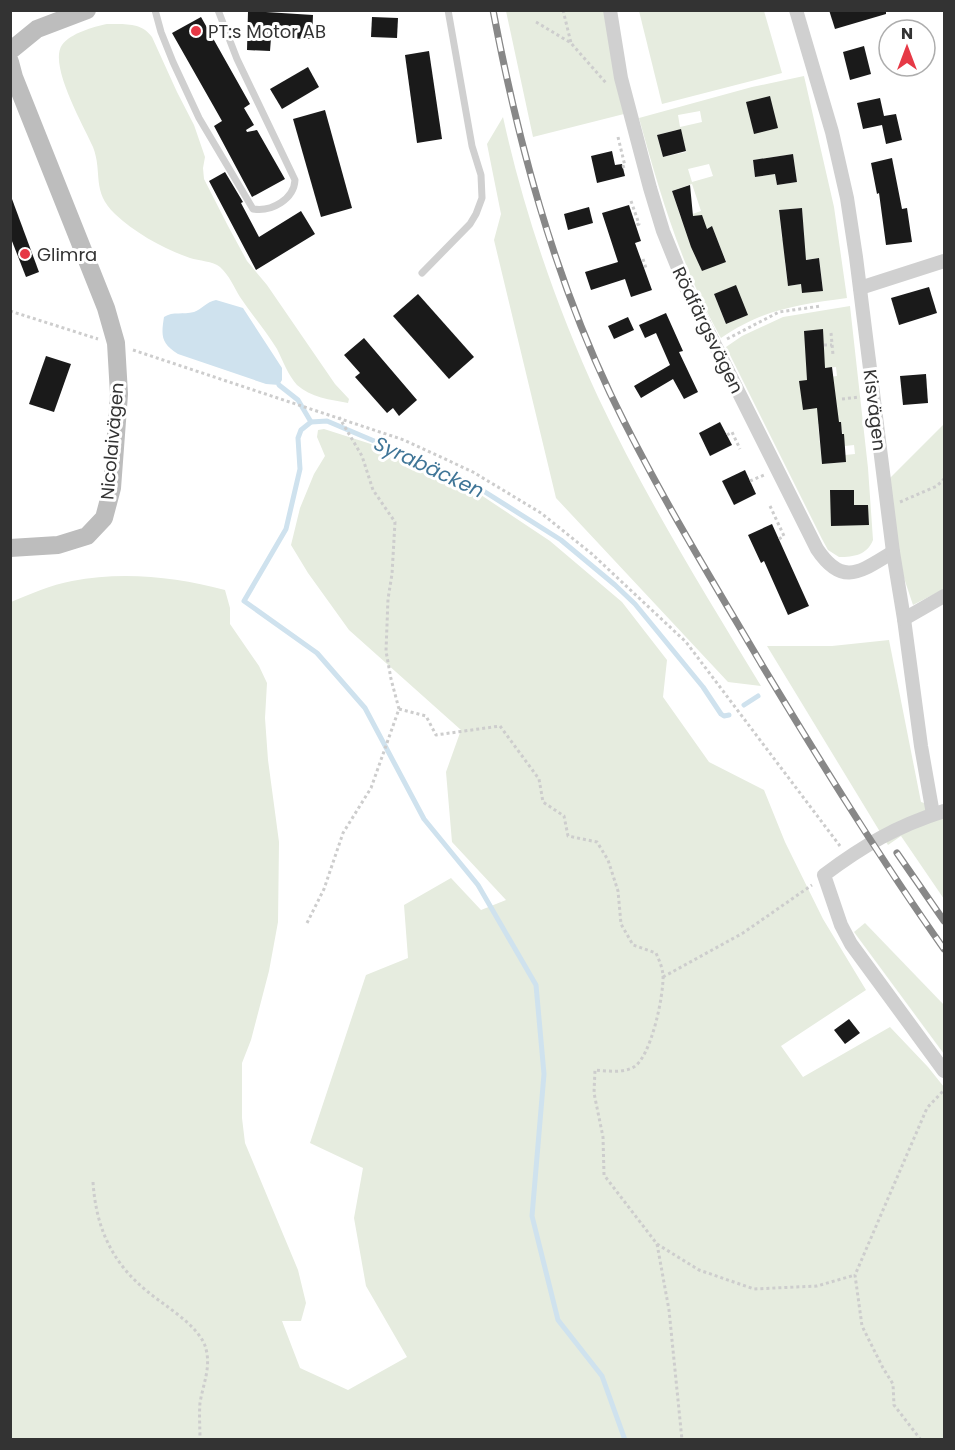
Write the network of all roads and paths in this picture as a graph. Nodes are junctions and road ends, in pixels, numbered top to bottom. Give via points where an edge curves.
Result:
1 (87, 10) edge
2 (155, 10) edge
3 (218, 10) edge
4 (448, 10) edge
5 (563, 10) edge
6 (610, 10) edge
7 (796, 10) edge
8 (536, 22) dead end
9 (571, 43) junction
10 (10, 51) edge
11 (10, 62) edge
12 (607, 84) dead end
13 (618, 137) dead end
14 (622, 167) dead end
15 (631, 201) dead end
16 (636, 225) dead end
17 (643, 259) dead end
18 (945, 261) edge
19 (644, 268) dead end
20 (422, 273) dead end
21 (860, 288) junction
22 (821, 306) dead end
23 (10, 311) edge
24 (99, 333) dead end
25 (831, 333) dead end
26 (108, 342) junction
27 (715, 345) junction
28 (824, 345) dead end
29 (832, 345) junction
30 (833, 355) dead end
31 (339, 417) junction
32 (727, 435) dead end
33 (740, 449) dead end
34 (945, 479) edge
35 (770, 507) dead end
36 (888, 508) junction
37 (779, 539) dead end
38 (10, 548) edge
39 (893, 552) junction
40 (945, 596) edge
41 (904, 619) junction
42 (399, 709) junction
43 (939, 813) edge
44 (848, 857) junction
45 (824, 875) junction
46 (307, 923) dead end
47 (663, 977) junction
48 (945, 1071) edge
49 (945, 1090) edge
50 (93, 1182) dead end
51 (657, 1244) junction
52 (855, 1275) junction
53 (200, 1440) edge
54 (682, 1440) edge
55 (921, 1440) edge

1 - 10 street via 37,29
2 - 3 lane via 199,118 245,196 254,208 275,207 295,188 295,180
4 - 20 lane via 472,146 481,175 482,198 470,224
5 - 9 path
6 - 27 street, Rödfärgsvägen via 621,78 663,231
7 - 21 street, Kisvägen via 832,132 847,198
8 - 9 path
9 - 12 path
11 - 26 street, Nicolaivägen via 106,308
13 - 14 path via 625,166
15 - 16 path via 639,224
17 - 19 path
18 - 21 street
21 - 36 street, Kisvägen
22 - 27 path via 779,312
23 - 26 path
24 - 26 path
25 - 29 path
26 - 31 path
26 - 38 street, Nicolaivägen via 119,394 112,488 104,518 87,536 58,545
27 - 39 street, Rödfärgsvägen via 826,563 843,573 853,573
28 - 29 path
29 - 30 path
31 - 42 path via 362,456 373,490 395,522 386,651
31 - 44 path via 404,440 473,472 541,513 592,554 686,642
32 - 33 path via 732,432
34 - 36 path
35 - 37 path via 784,536
36 - 39 street, Kisvägen
39 - 41 street, Kisvägen
40 - 41 street
41 - 43 street, Kisvägen via 921,746
42 - 46 path via 371,788 343,833 324,889
42 - 47 path via 426,716 436,735 500,726 539,779 543,802 564,816 568,836 597,842 608,860 618,891 621,924 633,945 656,953
43 - 44 street via 900,826
44 - 45 street
45 - 47 path via 743,933
45 - 48 street via 851,944
47 - 51 path via 655,1025 643,1059 633,1068 595,1070 594,1093 603,1137 604,1175
49 - 52 path via 927,1108
50 - 53 path via 94,1206 102,1234 123,1268 190,1326 206,1346 209,1366 200,1407
51 - 52 path via 699,1270 754,1289 817,1286
51 - 54 path via 669,1310
52 - 55 path via 862,1326 893,1384 894,1405

